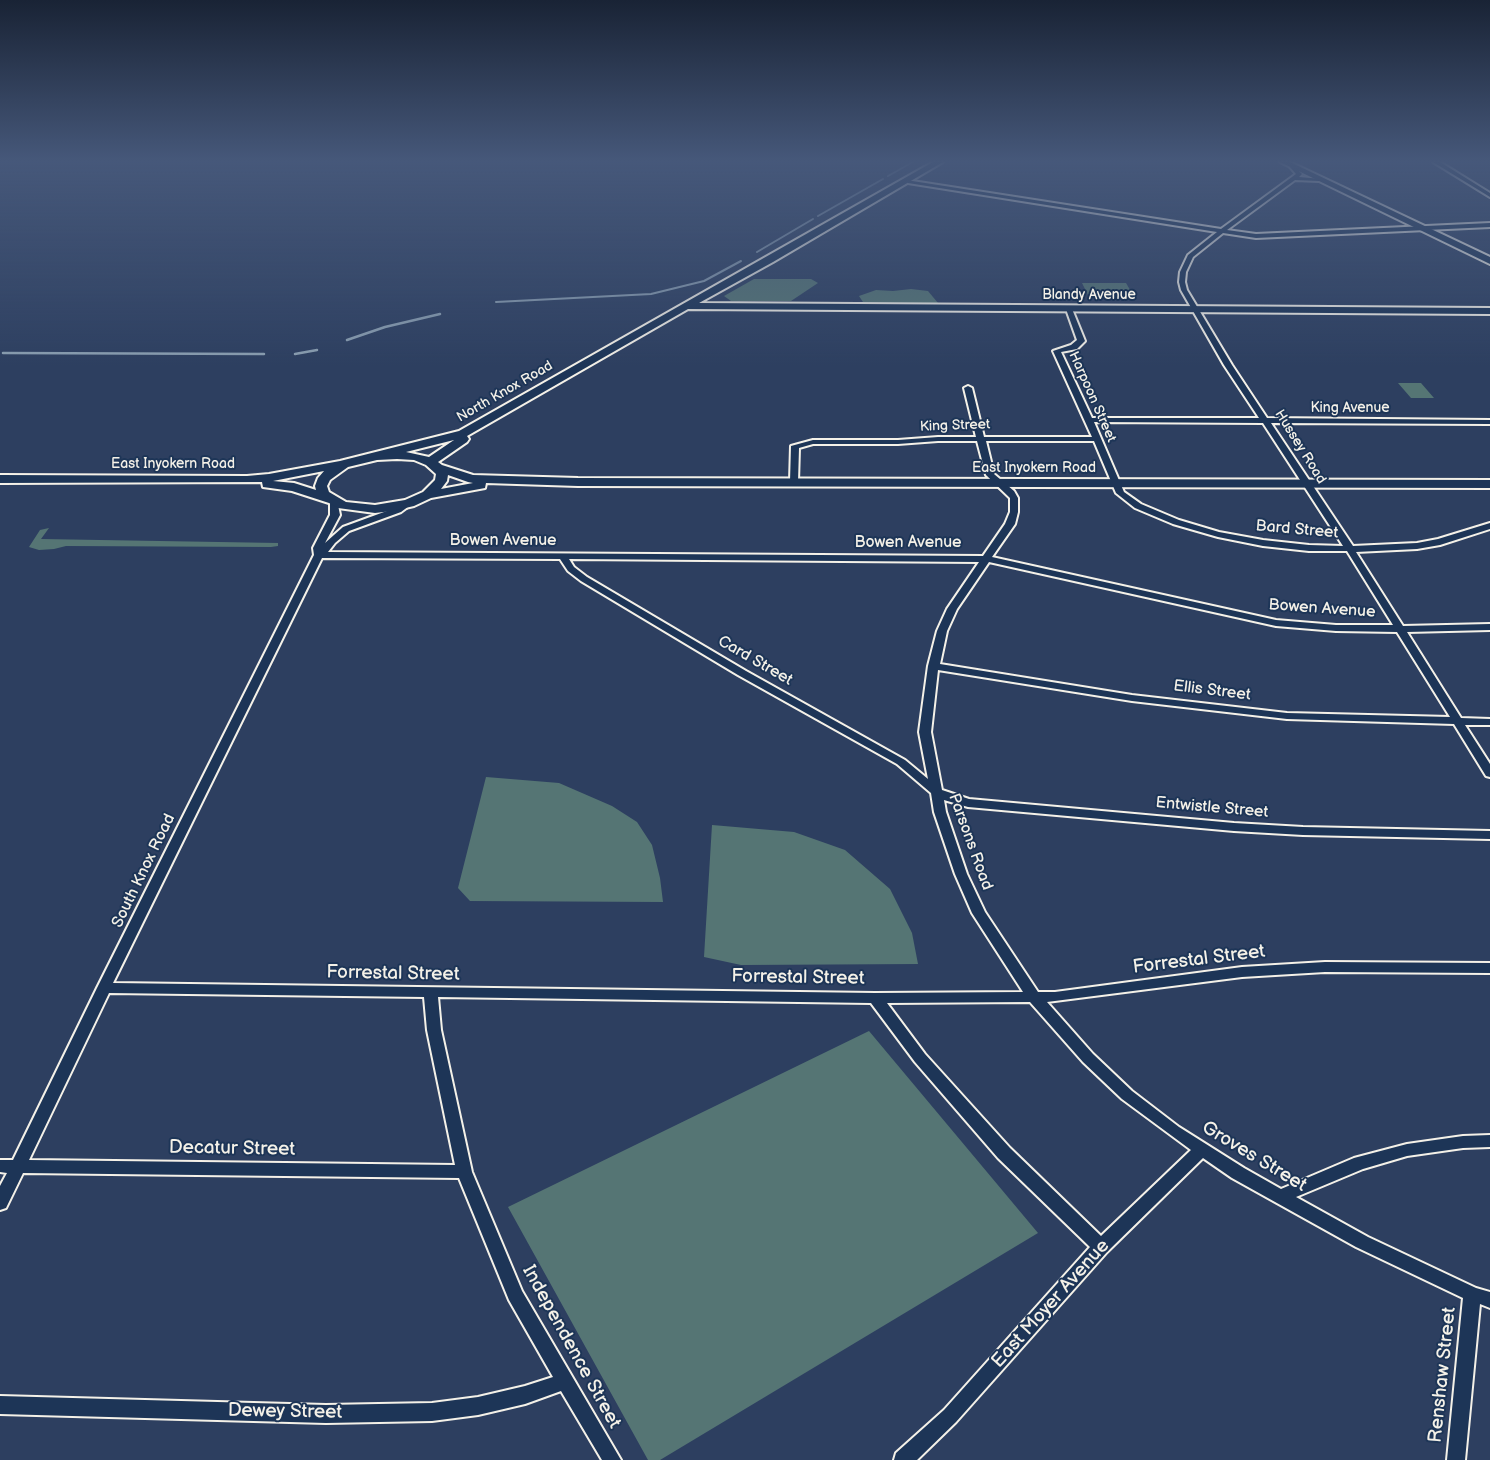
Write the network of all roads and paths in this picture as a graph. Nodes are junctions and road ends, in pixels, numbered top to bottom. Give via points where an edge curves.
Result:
1 (820, 230) edge
2 (1210, 230) edge
3 (1224, 230) edge
4 (1230, 230) edge
5 (1381, 230) edge
6 (1426, 230) edge
7 (1221, 232) junction
8 (1238, 234) junction
9 (1490, 261) edge
10 (688, 306) junction
11 (1069, 309) junction
12 (1194, 309) junction
13 (1490, 311) edge
14 (639, 334) junction
15 (968, 388) dead end
16 (1089, 420) junction
17 (1266, 420) junction
18 (1490, 422) edge
19 (980, 439) junction
20 (1097, 439) junction
21 (377, 456) junction
22 (344, 464) junction
23 (434, 465) junction
24 (0, 479) edge
25 (578, 482) junction
26 (794, 482) junction
27 (998, 483) junction
28 (1116, 483) junction
29 (1306, 483) junction
30 (0, 484) edge
31 (1490, 484) edge
32 (428, 495) junction
33 (331, 499) junction
34 (408, 503) junction
35 (1490, 526) edge
36 (1350, 549) junction
37 (319, 555) junction
38 (562, 556) junction
39 (986, 559) junction
40 (1490, 627) edge
41 (1400, 628) junction
42 (933, 666) junction
43 (1456, 721) junction
44 (1490, 722) edge
45 (1490, 773) edge
46 (935, 791) junction
47 (1490, 835) edge
48 (1490, 968) edge
49 (104, 988) junction
50 (431, 993) junction
51 (1034, 997) junction
52 (875, 998) junction
53 (1490, 1141) edge
54 (1201, 1151) junction
55 (0, 1166) edge
56 (19, 1166) junction
57 (464, 1172) junction
58 (1280, 1197) junction
59 (0, 1204) edge
60 (1102, 1247) junction
61 (1472, 1294) junction
62 (1490, 1300) edge
63 (565, 1381) junction
64 (0, 1405) edge
65 (612, 1460) edge
66 (902, 1460) edge
67 (1456, 1460) edge

1 - 10 street, North Knox Road
2 - 7 street
3 - 7 street, Hussey Road
4 - 8 street
5 - 8 street via 1270,236
6 - 9 street
7 - 8 street
7 - 12 street, Hussey Road via 1197,249 1185,264 1182,282
10 - 11 street, Blandy Avenue
10 - 14 street, North Knox Road
11 - 12 street, Blandy Avenue
11 - 16 street, Harpoon Street via 1081,341 1074,347 1057,351
12 - 13 street, Blandy Avenue
12 - 17 street, Hussey Road
14 - 21 street, North Knox Road via 463,434
14 - 23 street, North Knox Road via 449,448
15 - 19 street, Parsons Road
16 - 17 street, King Avenue
16 - 20 street, Harpoon Street
17 - 18 street, King Avenue
17 - 29 street, Hussey Road
19 - 20 street, King Street
19 - 26 street, King Street via 813,442 795,446
19 - 27 street, Parsons Road via 990,475
20 - 28 street, Harpoon Street
21 - 22 street, East Inyokern Road
21 - 23 street, East Inyokern Road via 407,456
22 - 24 street, East Inyokern Road via 247,480
22 - 33 street via 324,478 321,486
23 - 25 street, East Inyokern Road via 472,479
23 - 32 street via 442,474 441,481
25 - 26 street, East Inyokern Road
25 - 32 street, East Inyokern Road via 480,485
26 - 27 street, East Inyokern Road
27 - 28 street, East Inyokern Road
27 - 39 street, Parsons Road via 1014,498 1014,512 1010,524
28 - 29 street, East Inyokern Road
28 - 36 street, Bard Street via 1120,493 1138,506 1196,528 1263,543
29 - 31 street, East Inyokern Road
29 - 36 street, Hussey Road
30 - 33 street, East Inyokern Road via 268,484 294,487
32 - 34 street, East Inyokern Road
33 - 34 street, East Inyokern Road via 358,508
33 - 37 street, South Knox Road via 335,515 318,548
34 - 37 street, South Knox Road via 398,510 346,529 330,540
35 - 36 street, Bard Street via 1424,544
36 - 41 street, Hussey Road
37 - 38 street, Bowen Avenue
37 - 49 street, South Knox Road
38 - 39 street, Bowen Avenue
38 - 46 street, Card Street via 584,579 901,762
39 - 41 street, Bowen Avenue via 1276,623 1336,628
39 - 42 street, Parsons Road via 952,609 942,631
40 - 41 street, Bowen Avenue
41 - 43 street, Hussey Road
42 - 43 street, Ellis Street via 1132,698 1287,716
42 - 46 street, Parsons Road via 924,732
43 - 44 street, Ellis Street
43 - 45 street, Hussey Road
46 - 47 street, Entwistle Street via 968,802 1234,827
46 - 51 street, Parsons Road via 964,882
48 - 51 street, Forrestal Street via 1325,966 1242,972
49 - 50 street, Forrestal Street
49 - 56 street, South Knox Road
50 - 52 street, Forrestal Street
50 - 57 street, Independence Street via 434,1030
51 - 52 street, Forrestal Street
51 - 54 street, Groves Street via 1088,1058 1127,1095
52 - 60 street via 920,1058 1004,1153
53 - 58 street via 1407,1150 1352,1167
54 - 58 street, Groves Street
54 - 60 street, East Moyer Avenue
55 - 56 street, Decatur Street
56 - 57 street, Decatur Street
56 - 59 street, South Knox Road
57 - 63 street, Independence Street via 516,1295
58 - 61 street, Groves Street via 1362,1242
60 - 66 street, East Moyer Avenue via 950,1416
61 - 62 street, Groves Street
61 - 67 street, Renshaw Street
63 - 64 street, Dewey Street via 478,1406 432,1412 326,1414
63 - 65 street, Independence Street

